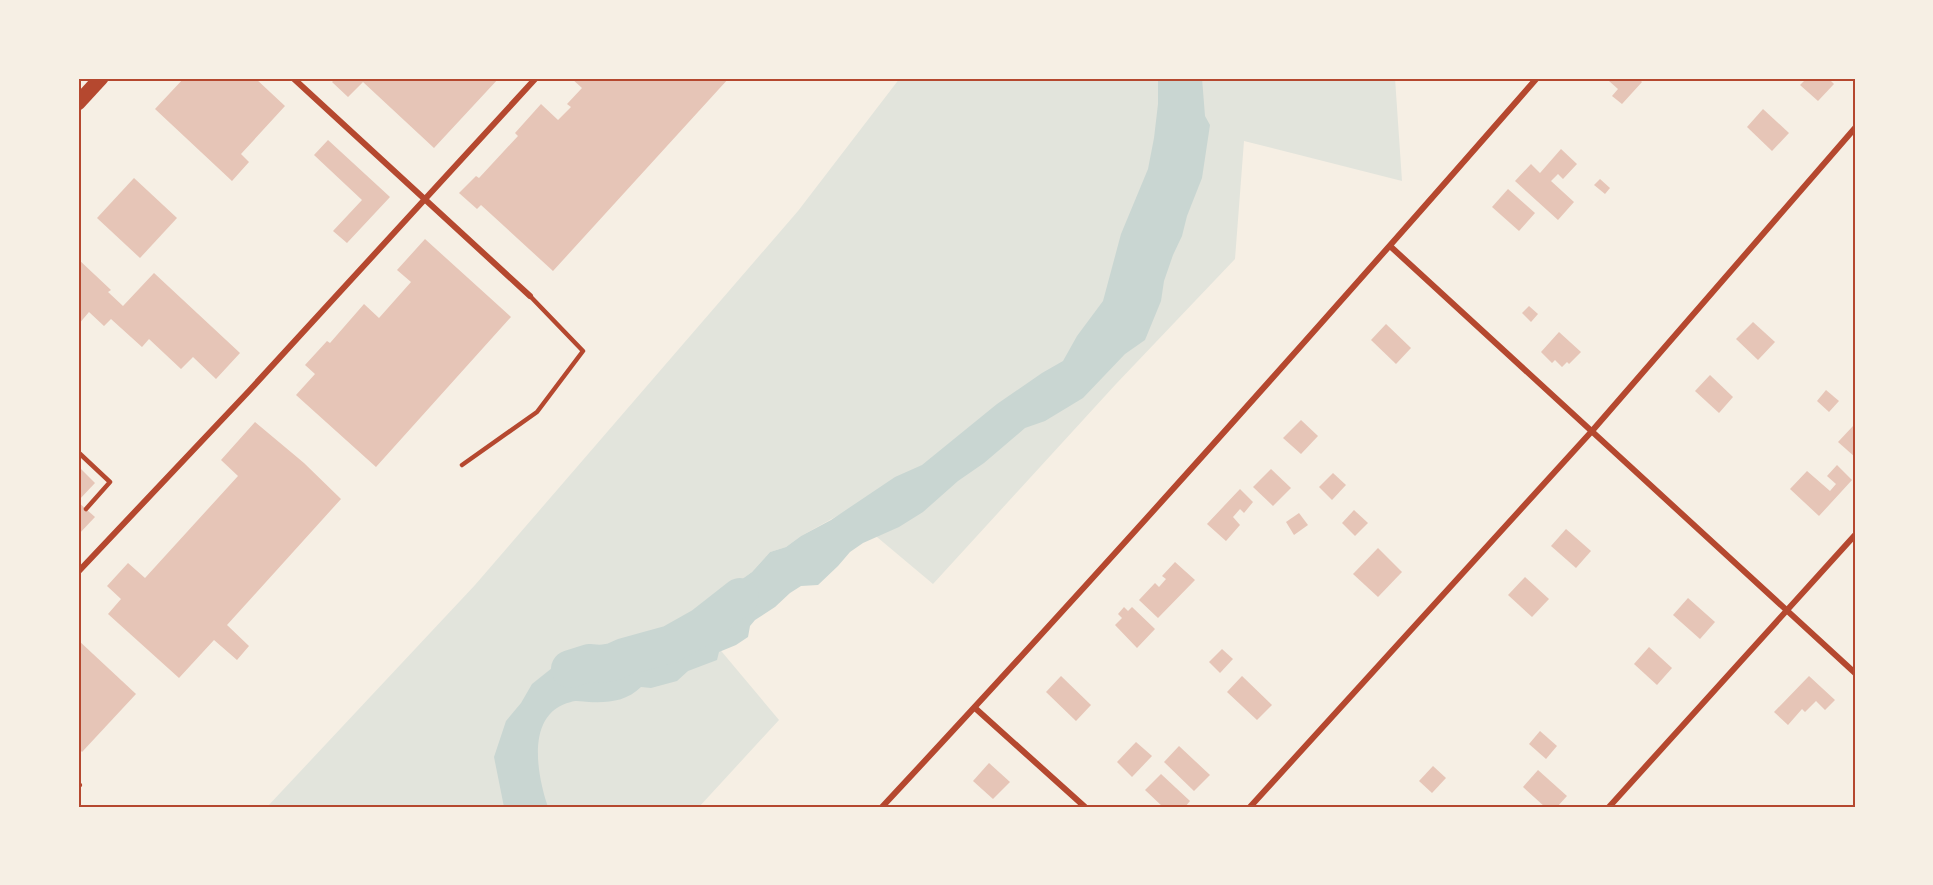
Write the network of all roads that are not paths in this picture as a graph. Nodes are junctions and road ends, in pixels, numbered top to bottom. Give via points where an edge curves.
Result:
1 (101, 78) edge
2 (293, 78) edge
3 (536, 78) edge
4 (1537, 78) edge
5 (78, 103) edge
6 (1855, 128) edge
7 (426, 199) junction
8 (1390, 246) junction
9 (530, 296) joint
10 (1592, 431) junction
11 (78, 452) edge
12 (462, 465) dead end
13 (86, 509) dead end
14 (1855, 536) edge
15 (78, 572) edge
16 (1787, 610) junction
17 (1855, 673) edge
18 (975, 708) junction
19 (882, 807) edge
20 (1085, 807) edge
21 (1250, 807) edge
22 (1609, 807) edge

1 - 5 main road
2 - 7 street
3 - 7 street
4 - 8 street
6 - 10 street
7 - 9 street
7 - 15 street
8 - 10 street
8 - 18 street
9 - 12 lane via 583,351 537,412
10 - 16 street
10 - 21 street
11 - 13 lane via 111,482
14 - 16 street
16 - 17 street
16 - 22 street
18 - 19 street
18 - 20 street

